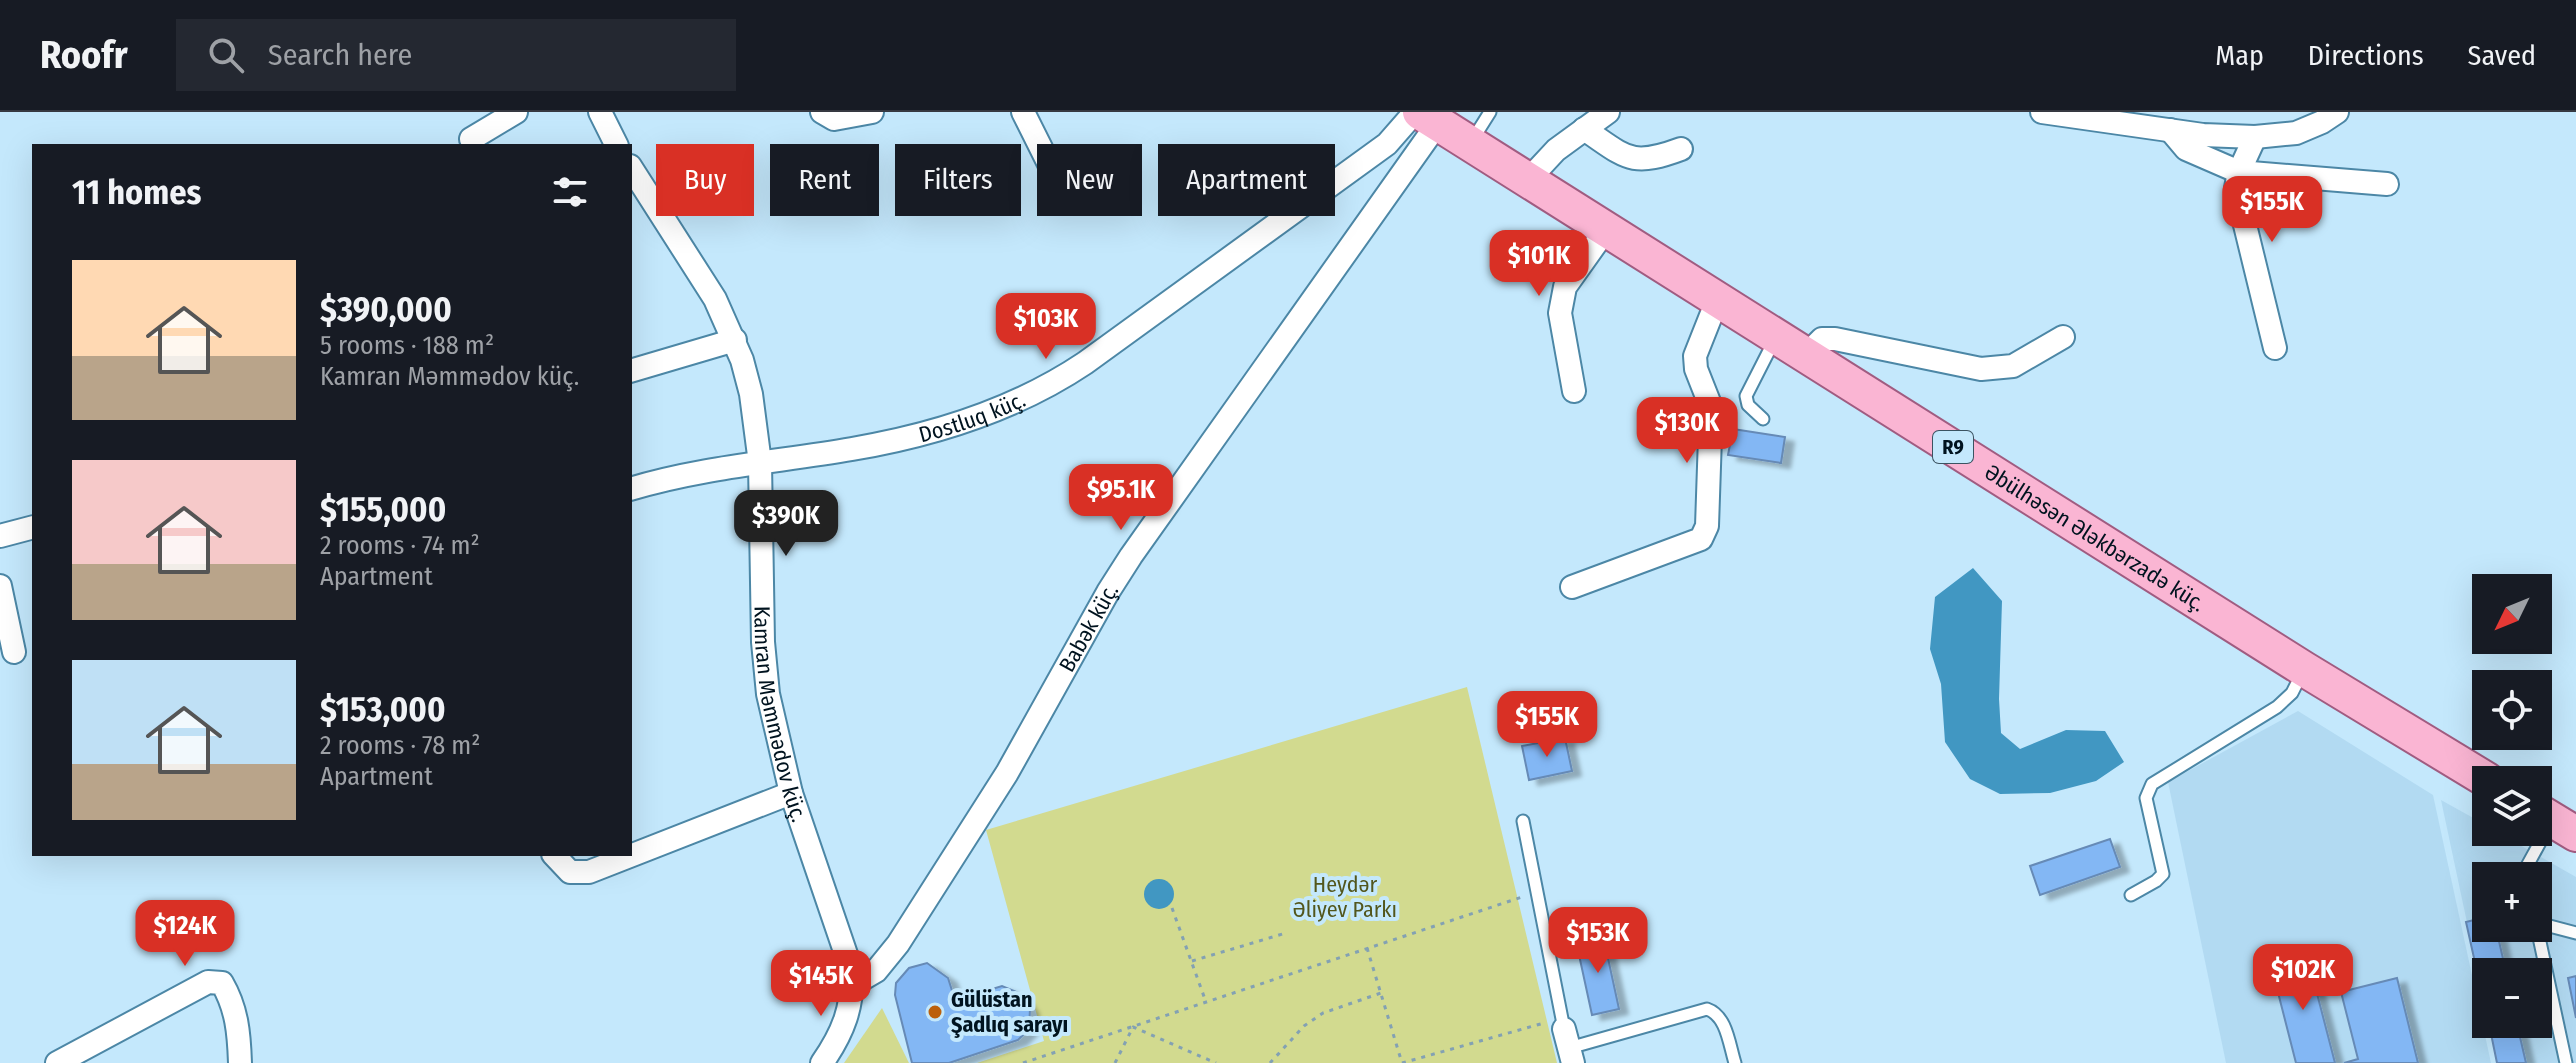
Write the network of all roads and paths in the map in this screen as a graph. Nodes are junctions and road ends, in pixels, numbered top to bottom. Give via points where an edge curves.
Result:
1 (516, 112) edge
2 (600, 112) edge
3 (822, 112) edge
4 (872, 112) edge
5 (1023, 112) edge
6 (1490, 112) edge
7 (1608, 112) edge
8 (2337, 112) edge
9 (2051, 113) edge
10 (1424, 116) edge
11 (1584, 129) junction
12 (2170, 130) junction
13 (2255, 137) junction
14 (471, 139) dead end
15 (1471, 143) junction
16 (616, 144) edge
17 (1039, 144) edge
18 (1681, 149) dead end
19 (632, 169) edge
20 (2239, 172) junction
21 (1529, 179) junction
22 (2387, 184) dead end
23 (1607, 228) junction
24 (1718, 298) junction
25 (1777, 335) junction
26 (2063, 337) dead end
27 (735, 340) junction
28 (2275, 348) dead end
29 (1807, 354) junction
30 (632, 370) edge
31 (1574, 391) dead end
32 (1763, 419) dead end
33 (760, 463) junction
34 (632, 488) edge
35 (32, 528) edge
36 (0, 536) edge
37 (0, 586) edge
38 (1572, 587) dead end
39 (16, 652) edge
40 (2304, 669) junction
41 (2472, 771) edge
42 (791, 793) junction
43 (1523, 821) dead end
44 (2555, 821) edge
45 (632, 855) edge
46 (555, 856) edge
47 (630, 856) edge
48 (2529, 862) edge
49 (1537, 892) junction
50 (2131, 895) dead end
51 (1172, 908) dead end
52 (2552, 929) edge
53 (1286, 933) dead end
54 (2576, 933) edge
55 (2540, 942) edge
56 (1367, 947) junction
57 (1192, 961) junction
58 (852, 985) junction
59 (1381, 993) junction
60 (1206, 1002) junction
61 (1133, 1027) junction
62 (1567, 1040) edge
63 (57, 1063) edge
64 (240, 1063) edge
65 (822, 1063) edge
66 (1023, 1063) edge
67 (1115, 1063) edge
68 (1216, 1063) edge
69 (1270, 1063) edge
70 (1402, 1063) edge
71 (1735, 1063) edge
72 (2566, 1063) edge

1 - 14 street
2 - 16 street
3 - 4 street via 834,119
5 - 17 street
6 - 15 lane
7 - 11 street
8 - 13 street via 2296,133
9 - 12 street
10 - 15 main road, Əbülhəsən Ələkbərzadə küç. / R9
10 - 33 street, Dostluq küç. via 1061,379 957,425 854,449
10 - 58 street, Babək küç. via 1108,592 1007,773 898,944 876,971
11 - 18 street via 1628,158 1654,159
11 - 21 street
12 - 13 street
12 - 20 street via 2186,149
13 - 20 street
15 - 21 main road, Əbülhəsən Ələkbərzadə küç. / R9
19 - 27 street, Kamran Məmmədov küç. via 715,299
20 - 22 street
20 - 28 street via 2239,205
21 - 23 main road, Əbülhəsən Ələkbərzadə küç. / R9
23 - 24 main road, Əbülhəsən Ələkbərzadə küç. / R9
23 - 31 street via 1565,287 1560,313
24 - 25 main road, Əbülhəsən Ələkbərzadə küç. / R9
24 - 38 street via 1695,356 1712,426 1707,526 1701,539
25 - 29 main road, Əbülhəsən Ələkbərzadə küç. / R9
25 - 32 lane via 1746,396
26 - 29 street via 2013,366 1981,369 1835,339 1822,339
27 - 30 street
27 - 33 street, Kamran Məmmədov küç. via 751,394
29 - 40 main road, Əbülhəsən Ələkbərzadə küç. / R9
33 - 34 street, Dostluq küç. via 703,470
33 - 42 street, Kamran Məmmədov küç. via 763,642 768,694
35 - 36 street
37 - 39 street
40 - 41 main road, Əbülhəsən Ələkbərzadə küç. / R9
40 - 50 lane via 2292,693 2277,707 2152,784 2146,798 2163,874
42 - 45 street
42 - 58 street, Kamran Məmmədov küç. via 846,950
43 - 49 lane
44 - 48 lane
46 - 47 street via 570,872 589,872
49 - 56 path
49 - 62 lane
51 - 57 path
52 - 54 lane
53 - 57 path
55 - 72 lane
56 - 59 path
56 - 60 path
57 - 60 path
58 - 65 street via 848,1017
59 - 69 path via 1323,1013
59 - 70 path
60 - 61 path
61 - 66 path
61 - 67 path
61 - 68 path
62 - 70 path
62 - 71 lane via 1707,1009 1723,1023
63 - 64 street via 208,982 222,983 233,1003

